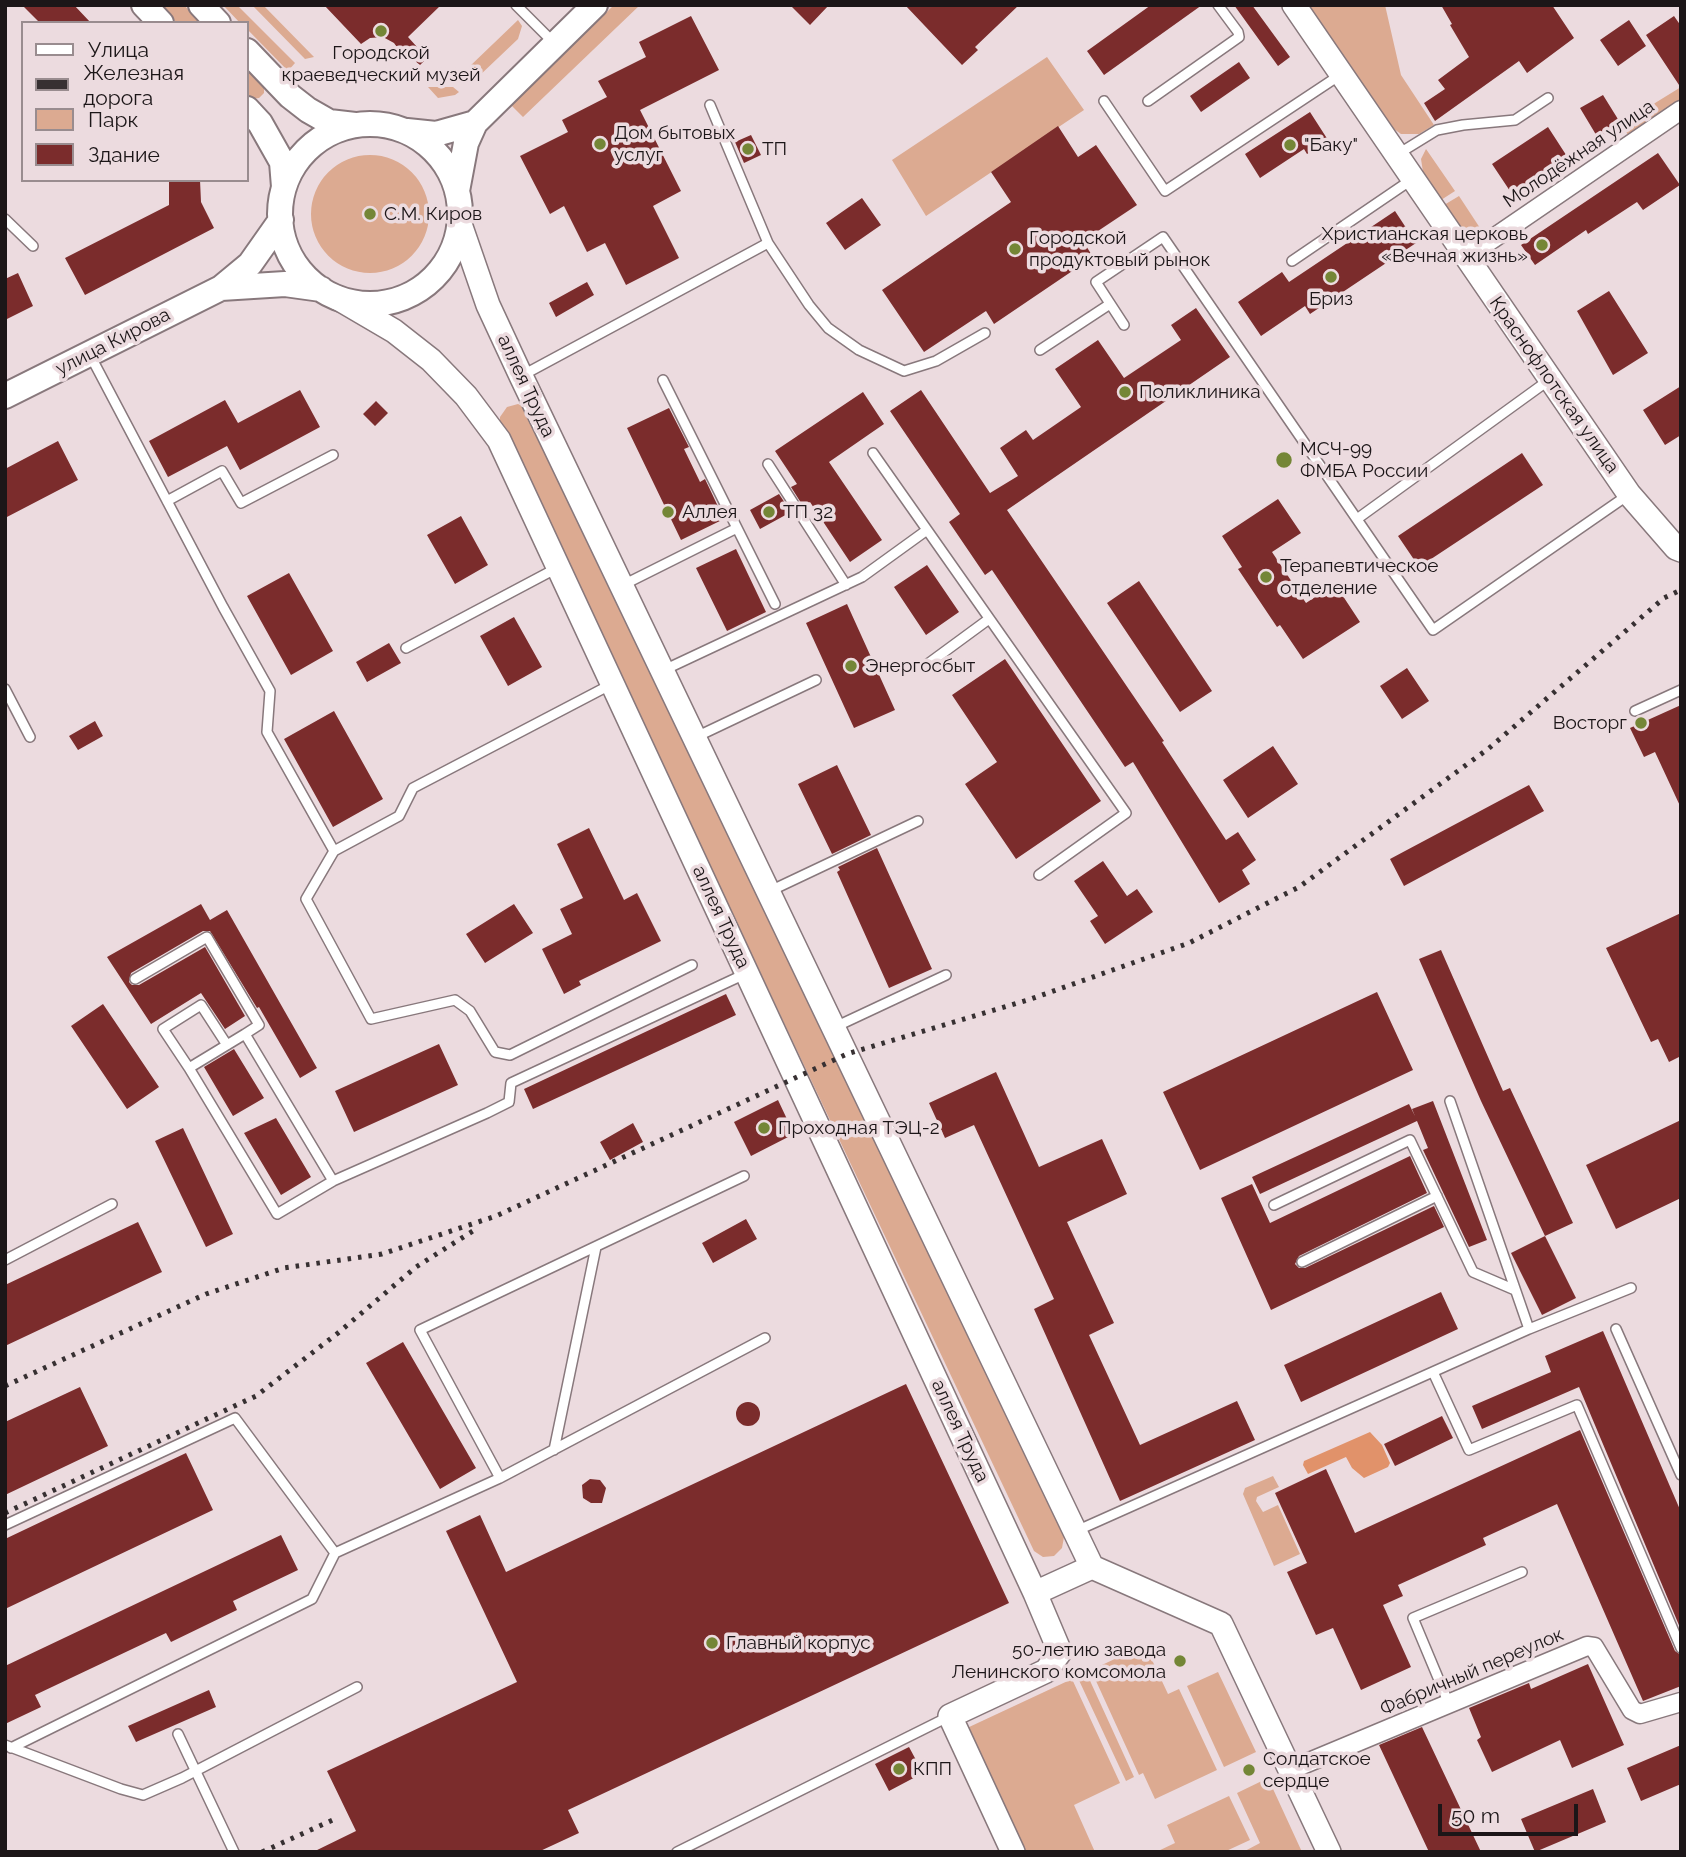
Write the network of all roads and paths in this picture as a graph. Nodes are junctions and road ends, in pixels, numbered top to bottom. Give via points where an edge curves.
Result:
1 (144, 5) edge
2 (201, 5) edge
3 (516, 5) edge
4 (595, 5) edge
5 (1218, 5) edge
6 (1294, 5) edge
7 (159, 21) edge
8 (216, 21) edge
9 (555, 44) junction
10 (248, 52) edge
11 (1342, 74) junction
12 (1548, 99) dead end
13 (1104, 101) dead end
14 (1148, 101) dead end
15 (710, 105) dead end
16 (1681, 110) edge
17 (248, 111) edge
18 (475, 123) junction
19 (356, 125) junction
20 (405, 131) junction
21 (1396, 155) junction
22 (1413, 179) junction
23 (284, 187) junction
24 (457, 191) junction
25 (5, 219) edge
26 (281, 220) junction
27 (460, 224) junction
28 (768, 243) junction
29 (33, 246) dead end
30 (1466, 257) junction
31 (1292, 261) dead end
32 (221, 288) junction
33 (328, 293) junction
34 (1110, 304) junction
35 (1124, 325) dead end
36 (985, 333) dead end
37 (1040, 350) dead end
38 (89, 354) junction
39 (521, 376) junction
40 (1550, 379) junction
41 (663, 380) dead end
42 (5, 396) edge
43 (873, 453) dead end
44 (333, 455) dead end
45 (768, 464) dead end
46 (1629, 494) junction
47 (167, 501) junction
48 (1357, 519) junction
49 (737, 528) junction
50 (927, 530) junction
51 (1681, 550) edge
52 (559, 567) junction
53 (846, 585) junction
54 (622, 586) junction
55 (775, 604) dead end
56 (989, 619) junction
57 (406, 648) dead end
58 (925, 666) dead end
59 (662, 670) junction
60 (816, 680) dead end
61 (613, 684) junction
62 (5, 689) edge
63 (1681, 691) edge
64 (1635, 711) dead end
65 (30, 737) dead end
66 (694, 737) junction
67 (918, 821) dead end
68 (334, 851) junction
69 (1039, 875) dead end
70 (768, 892) junction
71 (692, 965) dead end
72 (747, 974) junction
73 (946, 975) dead end
74 (135, 979) dead end
75 (833, 1028) junction
76 (245, 1034) junction
77 (227, 1045) junction
78 (189, 1068) junction
79 (1450, 1101) dead end
80 (744, 1176) dead end
81 (333, 1181) junction
82 (1437, 1196) junction
83 (112, 1205) dead end
84 (1274, 1205) dead end
85 (596, 1247) junction
86 (5, 1260) edge
87 (1302, 1262) dead end
88 (1631, 1288) dead end
89 (1515, 1290) junction
90 (1529, 1329) junction
91 (1616, 1329) dead end
92 (765, 1338) dead end
93 (1433, 1372) junction
94 (554, 1450) junction
95 (1681, 1475) edge
96 (500, 1478) junction
97 (5, 1525) edge
98 (1075, 1532) junction
99 (335, 1553) junction
100 (1092, 1567) junction
101 (1522, 1572) dead end
102 (1035, 1593) junction
103 (1681, 1648) edge
104 (356, 1688) dead end
105 (1681, 1702) edge
106 (1449, 1704) junction
107 (950, 1716) junction
108 (178, 1734) dead end
109 (8, 1746) edge
110 (1290, 1770) junction
111 (195, 1771) junction
112 (234, 1852) edge
113 (677, 1852) edge
114 (1013, 1852) edge
115 (1329, 1852) edge

1 - 7 main road
2 - 8 main road
3 - 9 lane
4 - 9 main road
5 - 14 lane via 1239,37
6 - 11 street, Краснофлотская улица
9 - 18 main road
10 - 19 main road via 308,110 329,122
11 - 13 lane via 1165,191
11 - 21 street, Краснофлотская улица
12 - 21 lane via 1515,120 1437,130
15 - 28 lane
16 - 30 street, Молодёжная улица
17 - 23 main road via 282,162
18 - 20 main road via 436,134
18 - 24 main road via 466,143
19 - 20 main road
19 - 23 main road via 332,132 311,146
20 - 24 main road via 438,155
21 - 22 street, Краснофлотская улица
22 - 30 street, Краснофлотская улица
22 - 31 lane
23 - 26 main road
24 - 27 main road
25 - 29 lane
26 - 32 main road, улица Кирова via 250,264
26 - 33 main road via 297,266
27 - 33 main road via 441,270 416,291 384,303 360,303
27 - 39 street, аллея Труда via 488,304
28 - 36 lane via 828,328 859,350 904,371 936,361
28 - 39 lane
30 - 40 street, Краснофлотская улица
32 - 33 main road, улица Кирова via 285,284
32 - 38 main road, улица Кирова
33 - 52 street, аллея Труда via 394,331 466,396 499,440
34 - 35 lane
34 - 37 lane
34 - 48 lane via 1096,282 1163,237
38 - 42 main road, улица Кирова
38 - 47 lane
39 - 54 street, аллея Труда
40 - 46 street, Краснофлотская улица
40 - 48 lane
41 - 49 lane
43 - 50 lane
44 - 47 lane via 241,503 222,471
45 - 53 lane
46 - 48 lane via 1433,630
46 - 51 street, Краснофлотская улица
47 - 68 lane via 270,691 267,733
49 - 54 lane
49 - 55 lane
50 - 53 lane
50 - 56 lane
52 - 57 lane
52 - 61 street, аллея Труда
53 - 59 lane
54 - 59 street, аллея Труда
56 - 58 lane
56 - 69 lane via 1126,813
59 - 66 street, аллея Труда
60 - 66 lane
61 - 68 lane via 413,788 399,816
61 - 72 street, аллея Труда
62 - 65 lane
63 - 64 lane
66 - 70 street, аллея Труда
67 - 70 lane
68 - 71 lane via 306,899 371,1018 454,1000 470,1012 495,1052 510,1055
70 - 75 street, аллея Труда
72 - 81 lane via 511,1083 509,1102
72 - 102 street, аллея Труда
73 - 75 lane
74 - 76 lane via 207,937 259,1026
75 - 98 street, аллея Труда
76 - 77 lane
76 - 81 lane
77 - 78 lane
77 - 78 lane via 201,1005 163,1029
78 - 81 lane via 277,1214
79 - 89 lane
80 - 85 lane
82 - 84 lane via 1410,1140
82 - 87 lane
82 - 89 lane via 1473,1272
83 - 86 lane
85 - 94 lane
85 - 96 lane via 421,1330
88 - 90 lane
89 - 90 lane
90 - 93 lane
91 - 95 lane
92 - 94 lane
93 - 98 lane
93 - 103 lane via 1469,1450 1577,1405
94 - 96 lane
96 - 99 lane
97 - 99 lane via 235,1418
98 - 100 street, аллея Труда
99 - 109 lane via 312,1599
100 - 102 street
100 - 110 street via 1221,1624
101 - 106 lane via 1413,1618
102 - 107 street, аллея Труда via 1060,1652 1046,1671
104 - 111 lane
105 - 106 street, Фабричный переулок via 1640,1714 1632,1710 1594,1647 1587,1646
106 - 110 street, Фабричный переулок
107 - 113 lane
107 - 114 street
108 - 111 lane
109 - 111 lane via 143,1795
110 - 115 street
111 - 112 lane

